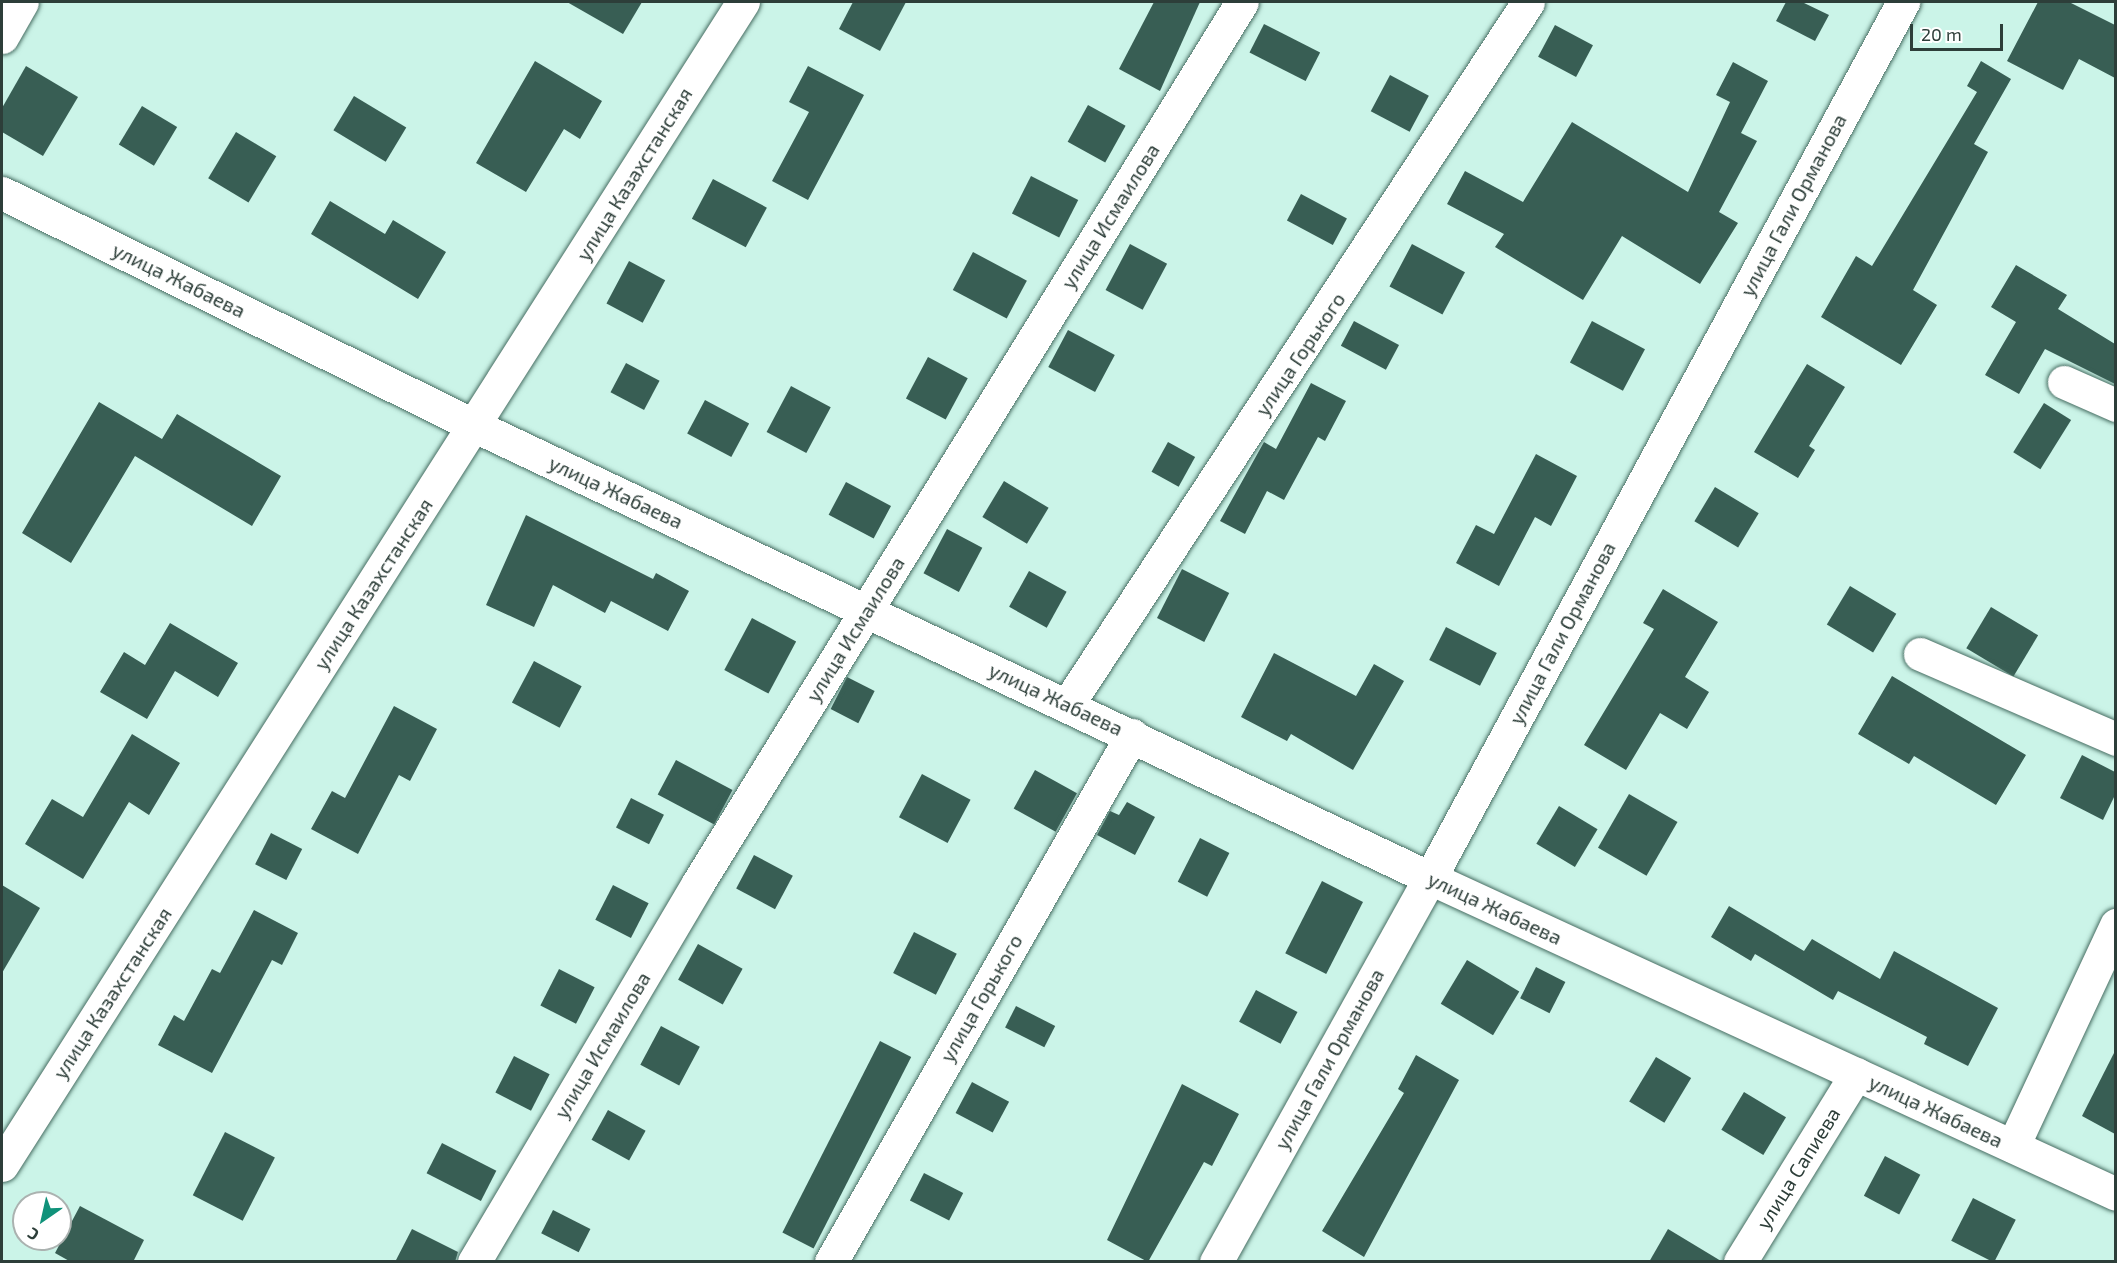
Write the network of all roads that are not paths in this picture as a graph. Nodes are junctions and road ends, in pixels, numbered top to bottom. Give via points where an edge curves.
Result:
1 (22, 2) edge
2 (743, 2) edge
3 (1242, 2) edge
4 (1528, 2) edge
5 (1903, 2) edge
6 (2, 37) edge
7 (2, 193) edge
8 (2064, 382) dead end
9 (2115, 405) edge
10 (475, 426) junction
11 (867, 609) junction
12 (1920, 654) dead end
13 (1068, 704) junction
14 (1132, 735) junction
15 (2115, 739) edge
16 (1430, 878) junction
17 (2115, 925) edge
18 (1856, 1074) junction
19 (2013, 1146) junction
20 (2, 1166) edge
21 (2115, 1194) edge
22 (474, 1262) edge
23 (831, 1262) edge
24 (1216, 1262) edge
25 (1740, 1262) edge

1 - 6 street
2 - 10 street, улица Казахстанская
3 - 11 street, улица Исмаилова
4 - 13 street, улица Горького
5 - 16 street, улица Гали Орманова
7 - 10 street, улица Жабаева
8 - 9 street
10 - 11 street, улица Жабаева
10 - 20 street, улица Казахстанская
11 - 13 street, улица Жабаева
11 - 22 street, улица Исмаилова
12 - 15 street
13 - 14 street, улица Жабаева
14 - 16 street, улица Жабаева
14 - 23 street, улица Горького
16 - 18 street, улица Жабаева
16 - 24 street, улица Гали Орманова
17 - 19 street
18 - 19 street, улица Жабаева
18 - 25 street, улица Сапиева
19 - 21 street, улица Жабаева

